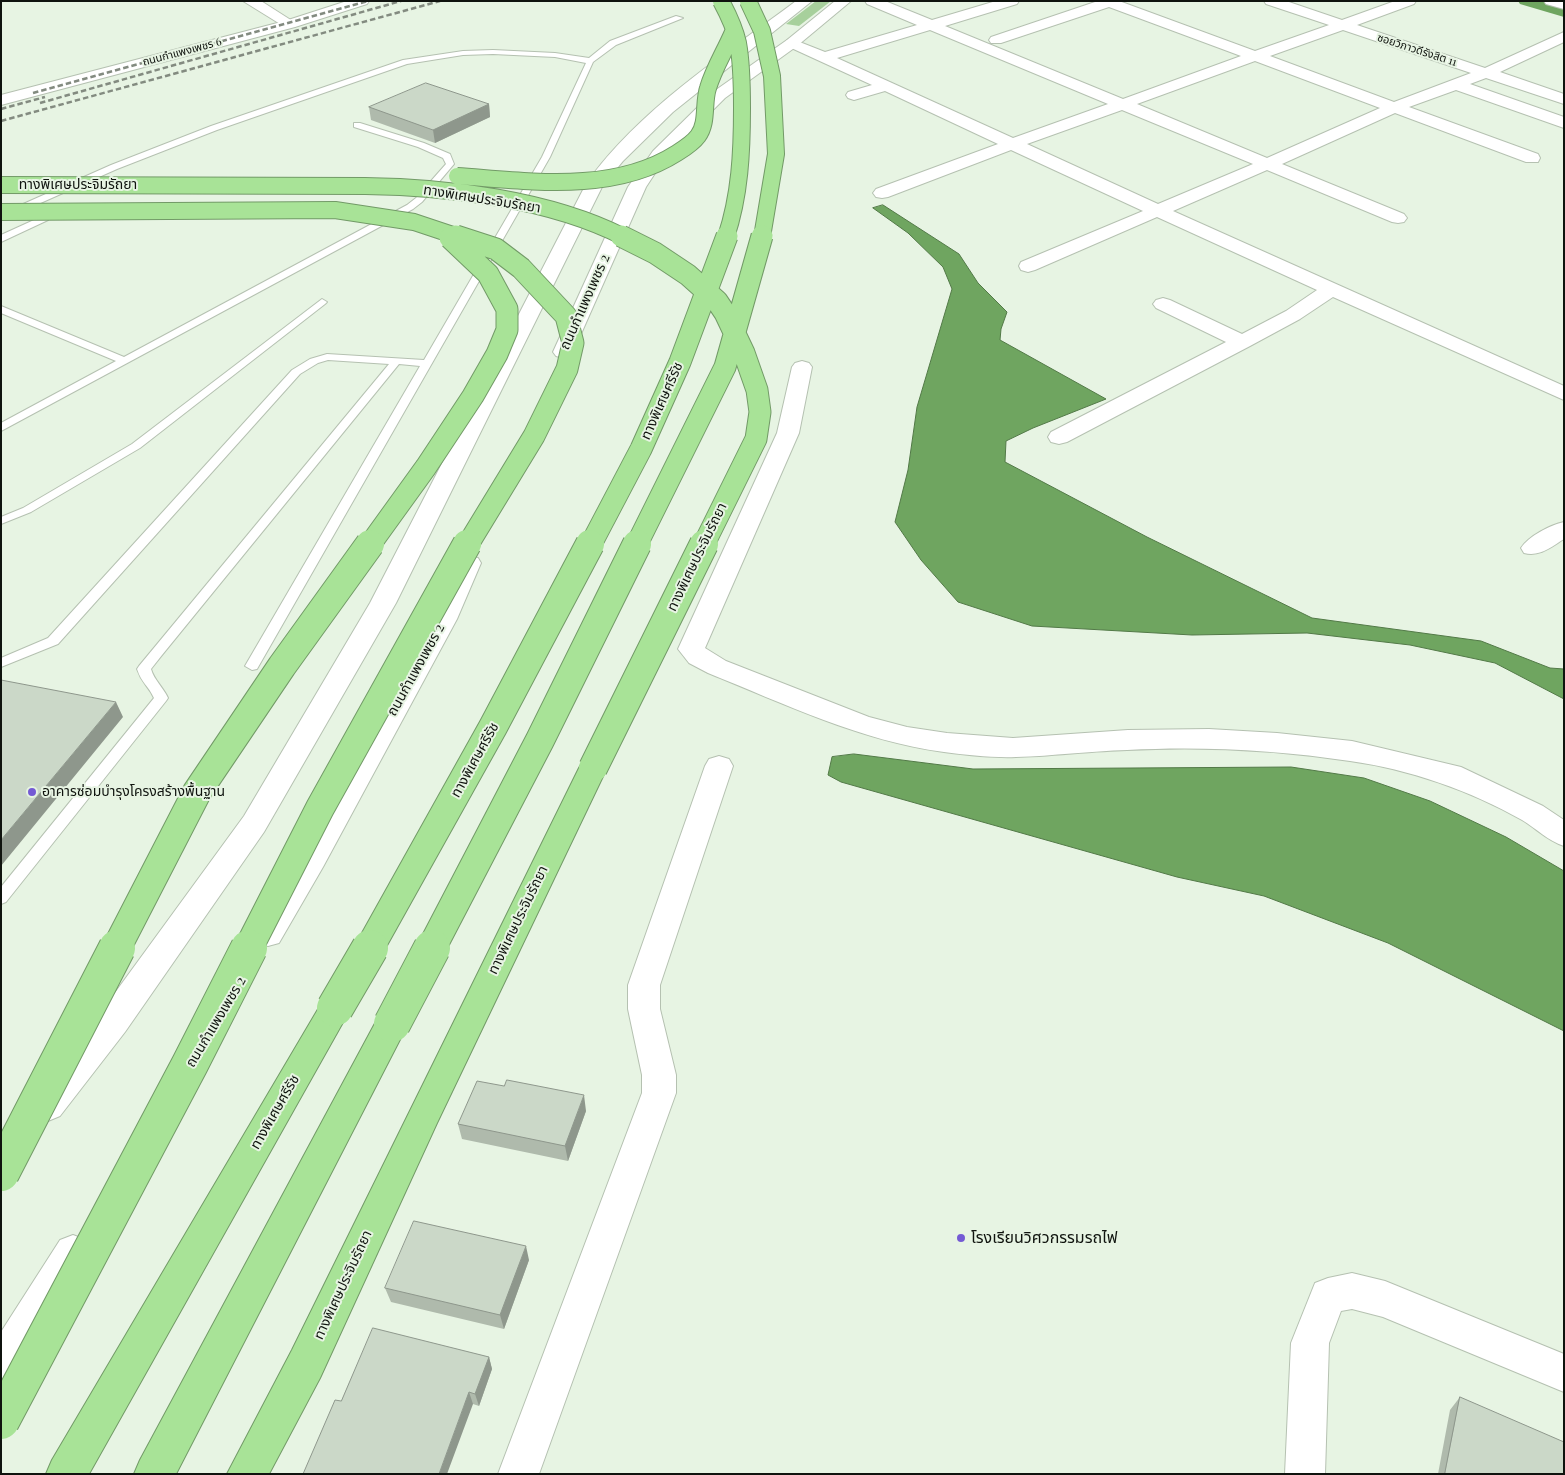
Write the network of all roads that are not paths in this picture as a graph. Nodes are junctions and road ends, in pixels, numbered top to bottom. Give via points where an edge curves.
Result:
1 (250, 1) edge
2 (357, 1) edge
3 (362, 1) edge
4 (721, 1) edge
5 (748, 1) edge
6 (805, 1) edge
7 (844, 1) edge
8 (872, 1) edge
9 (1271, 1) edge
10 (1409, 1) edge
11 (1551, 1) edge
12 (1011, 2) edge
13 (1107, 2) edge
14 (1564, 5) edge
15 (679, 18) dead end
16 (1053, 20) junction
17 (286, 22) junction
18 (932, 25) junction
19 (1344, 26) junction
20 (1079, 31) dead end
21 (733, 32) junction
22 (1564, 36) edge
23 (996, 40) dead end
24 (792, 43) junction
25 (825, 57) junction
26 (1257, 58) junction
27 (590, 61) junction
28 (1486, 72) junction
29 (1455, 84) junction
30 (887, 86) junction
31 (1, 94) edge
32 (854, 95) dead end
33 (1, 100) edge
34 (1564, 100) edge
35 (1123, 104) junction
36 (1395, 107) junction
37 (1564, 123) edge
38 (357, 125) dead end
39 (1012, 144) junction
40 (1532, 158) dead end
41 (1265, 165) junction
42 (173, 184) junction
43 (1, 185) edge
44 (882, 194) dead end
45 (1158, 211) junction
46 (1, 212) edge
47 (1, 217) edge
48 (45, 218) dead end
49 (1398, 218) dead end
50 (444, 233) junction
51 (1, 239) edge
52 (1028, 266) dead end
53 (1332, 289) junction
54 (322, 302) dead end
55 (1163, 304) dead end
56 (1, 309) edge
57 (1243, 342) junction
58 (124, 361) junction
59 (396, 362) junction
60 (427, 363) junction
61 (802, 367) dead end
62 (1564, 394) edge
63 (1, 428) edge
64 (1059, 436) dead end
65 (1, 521) edge
66 (1564, 528) edge
67 (1534, 548) dead end
68 (1, 662) edge
69 (252, 666) dead end
70 (719, 766) dead end
71 (1564, 835) edge
72 (1, 898) edge
73 (1, 1166) edge
74 (1, 1173) edge
75 (1, 1367) edge
76 (1564, 1373) edge
77 (1, 1422) edge
78 (66, 1474) edge
79 (154, 1474) edge
80 (247, 1474) edge
81 (518, 1474) edge
82 (1305, 1474) edge

1 - 17 street
2 - 17 street, ถนนกำแพงเพชร 6
3 - 17 street, ถนนกำแพงเพชร 6
4 - 21 highway, ทางพิเศษศรีรัช, bridge
5 - 79 highway, bridge via 762,31 772,76 776,154 762,237 725,367 457,902
6 - 73 street via 687,90 622,150 595,184 383,603 254,824 113,1022
7 - 24 street, ถนนกำแพงเพชร 2
8 - 18 street
9 - 19 street, ซอยวิภาวดีรังสิต 11
10 - 19 street
11 - 14 street
12 - 16 street
12 - 18 street
13 - 16 street
13 - 26 street
15 - 27 lane via 613,43
16 - 20 street
16 - 23 street
17 - 31 street, ถนนกำแพงเพชร 6
17 - 33 street, ถนนกำแพงเพชร 6
18 - 25 street
18 - 35 street
19 - 26 street
19 - 28 street, ซอยวิภาวดีรังสิต 11
21 - 42 highway, bridge via 705,98 699,135 676,155 650,168 594,179 563,181 366,173
21 - 78 highway, ทางพิเศษศรีรัช, bridge via 738,43 742,80 742,151 735,210 698,317 641,448 401,894
22 - 28 street
24 - 25 street
24 - 75 street, ถนนกำแพงเพชร 2 via 719,95 659,155 637,187 439,627 308,867 182,1079
25 - 30 street
26 - 35 street
26 - 36 street
27 - 47 lane via 555,55 493,52 406,62 205,132 114,167
27 - 60 lane via 546,157
28 - 29 street
28 - 34 street, ซอยวิภาวดีรังสิต 11
29 - 36 street
29 - 37 street
30 - 32 street
30 - 39 street
35 - 39 street
35 - 41 street
36 - 40 street
36 - 41 street
38 - 58 lane via 422,145 447,156 450,164 410,207
39 - 44 street
39 - 45 street
41 - 45 street
41 - 49 street
42 - 43 highway, ทางพิเศษประจิมรัถยา, bridge
42 - 80 highway, ทางพิเศษประจิมรัถยา, bridge via 422,188 485,196 547,209 610,232 670,263 718,303 742,350 760,409 756,439 429,1104 306,1364
45 - 52 street
45 - 53 street
46 - 50 highway, ทางพิเศษประจิมรัถยา, bridge via 335,210 414,222
48 - 51 lane
50 - 74 highway, bridge via 488,274 507,309 507,330 497,354 426,467 282,666 197,792
50 - 77 highway, ทางพิเศษประจิมรัถยา, bridge via 496,249 521,268 566,316 573,344 567,369 534,436 472,536 320,808 190,1064
53 - 57 street via 1294,315
53 - 62 street
54 - 65 lane via 136,446 27,510
55 - 57 street
56 - 58 lane
57 - 64 street
58 - 63 lane
59 - 60 lane
59 - 68 lane via 327,357 296,372 53,641
59 - 72 lane via 144,669 147,680 156,687 161,698
60 - 69 lane
61 - 71 street via 788,433 693,642 691,649 698,657 860,724 907,737 947,743 1013,748 1128,740 1209,739 1352,751 1451,774 1533,813
66 - 67 street
70 - 81 street via 644,985 644,1009 659,1075 659,1094
76 - 82 street via 1385,1299 1352,1291 1328,1296 1310,1342

